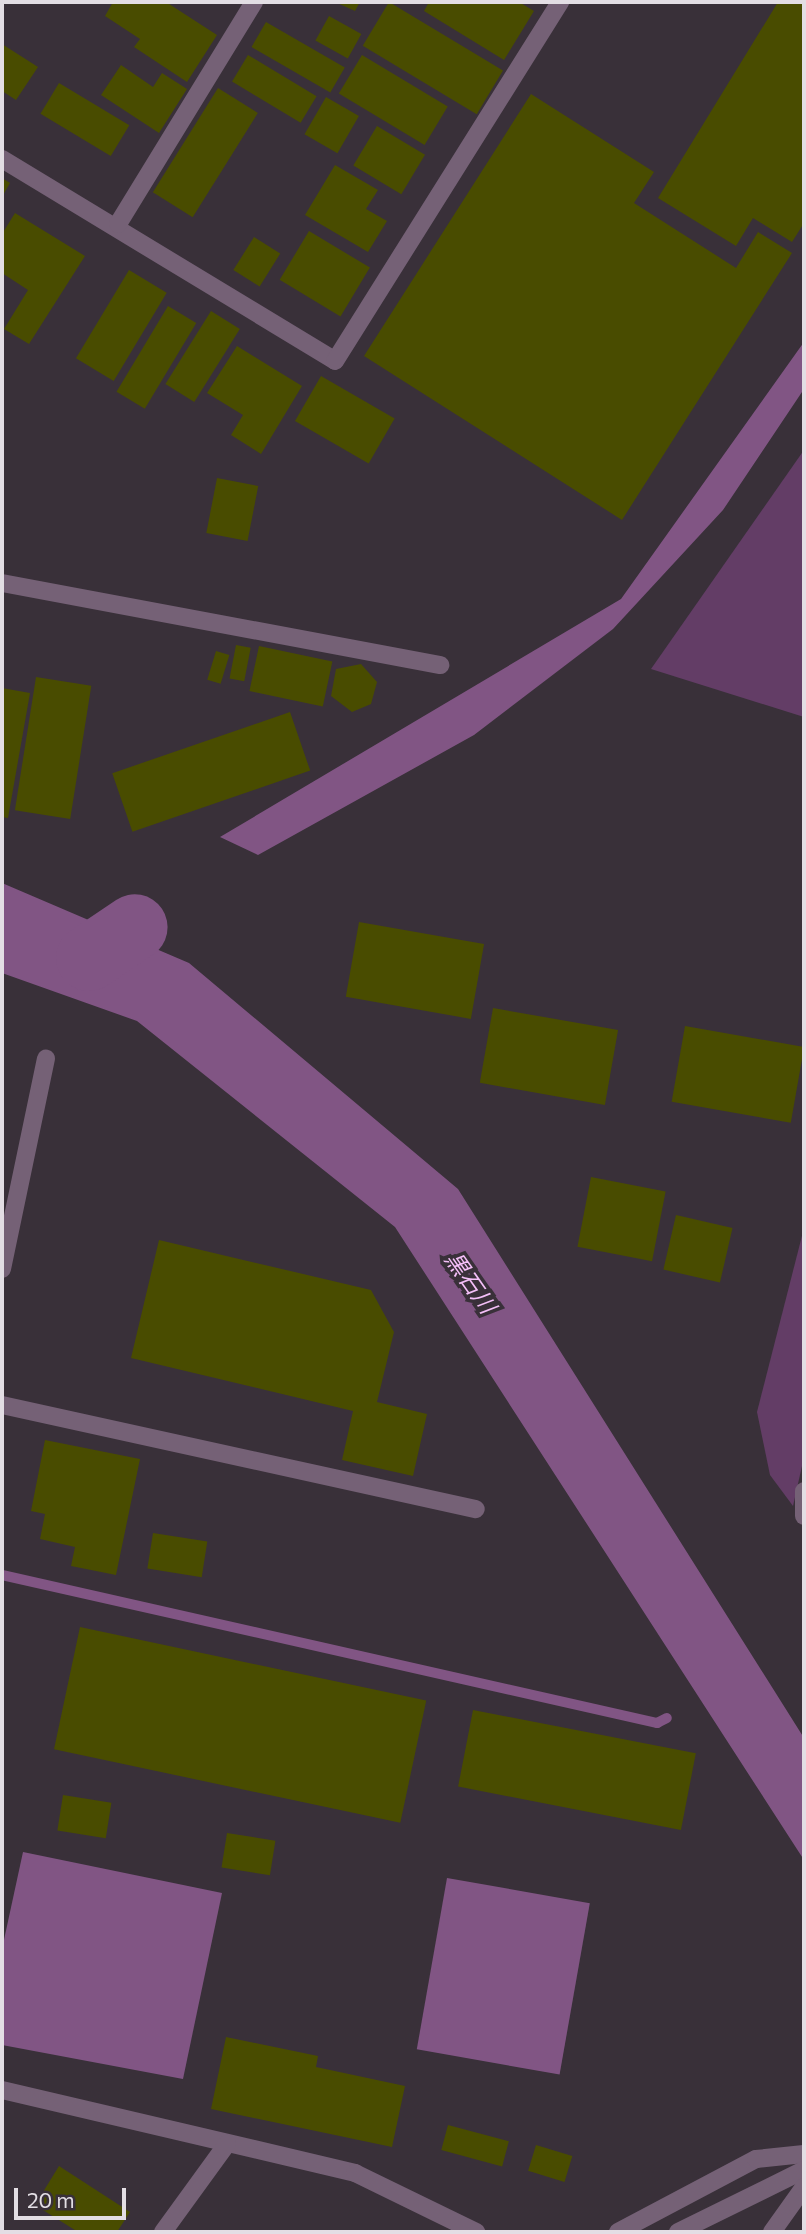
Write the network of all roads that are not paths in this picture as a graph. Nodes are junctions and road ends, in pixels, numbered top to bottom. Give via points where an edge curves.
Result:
1 (254, 2) edge
2 (560, 2) edge
3 (2, 159) edge
4 (118, 224) junction
5 (2, 583) edge
6 (440, 665) dead end
7 (46, 1059) dead end
8 (2, 1269) edge
9 (2, 1405) edge
10 (804, 1492) edge
11 (476, 1509) dead end
12 (804, 1516) edge
13 (2, 2090) edge
14 (227, 2144) junction
15 (804, 2154) edge
16 (804, 2170) edge
17 (804, 2187) edge
18 (163, 2232) edge
19 (476, 2232) edge
20 (618, 2232) edge
21 (678, 2232) edge
22 (772, 2232) edge

1 - 4 street
2 - 4 street via 335,361
3 - 4 street
5 - 6 street
7 - 8 street
9 - 11 street
10 - 12 street
13 - 14 street
14 - 18 street
14 - 19 street via 355,2174
15 - 20 street via 756,2159
16 - 21 street
17 - 22 street

